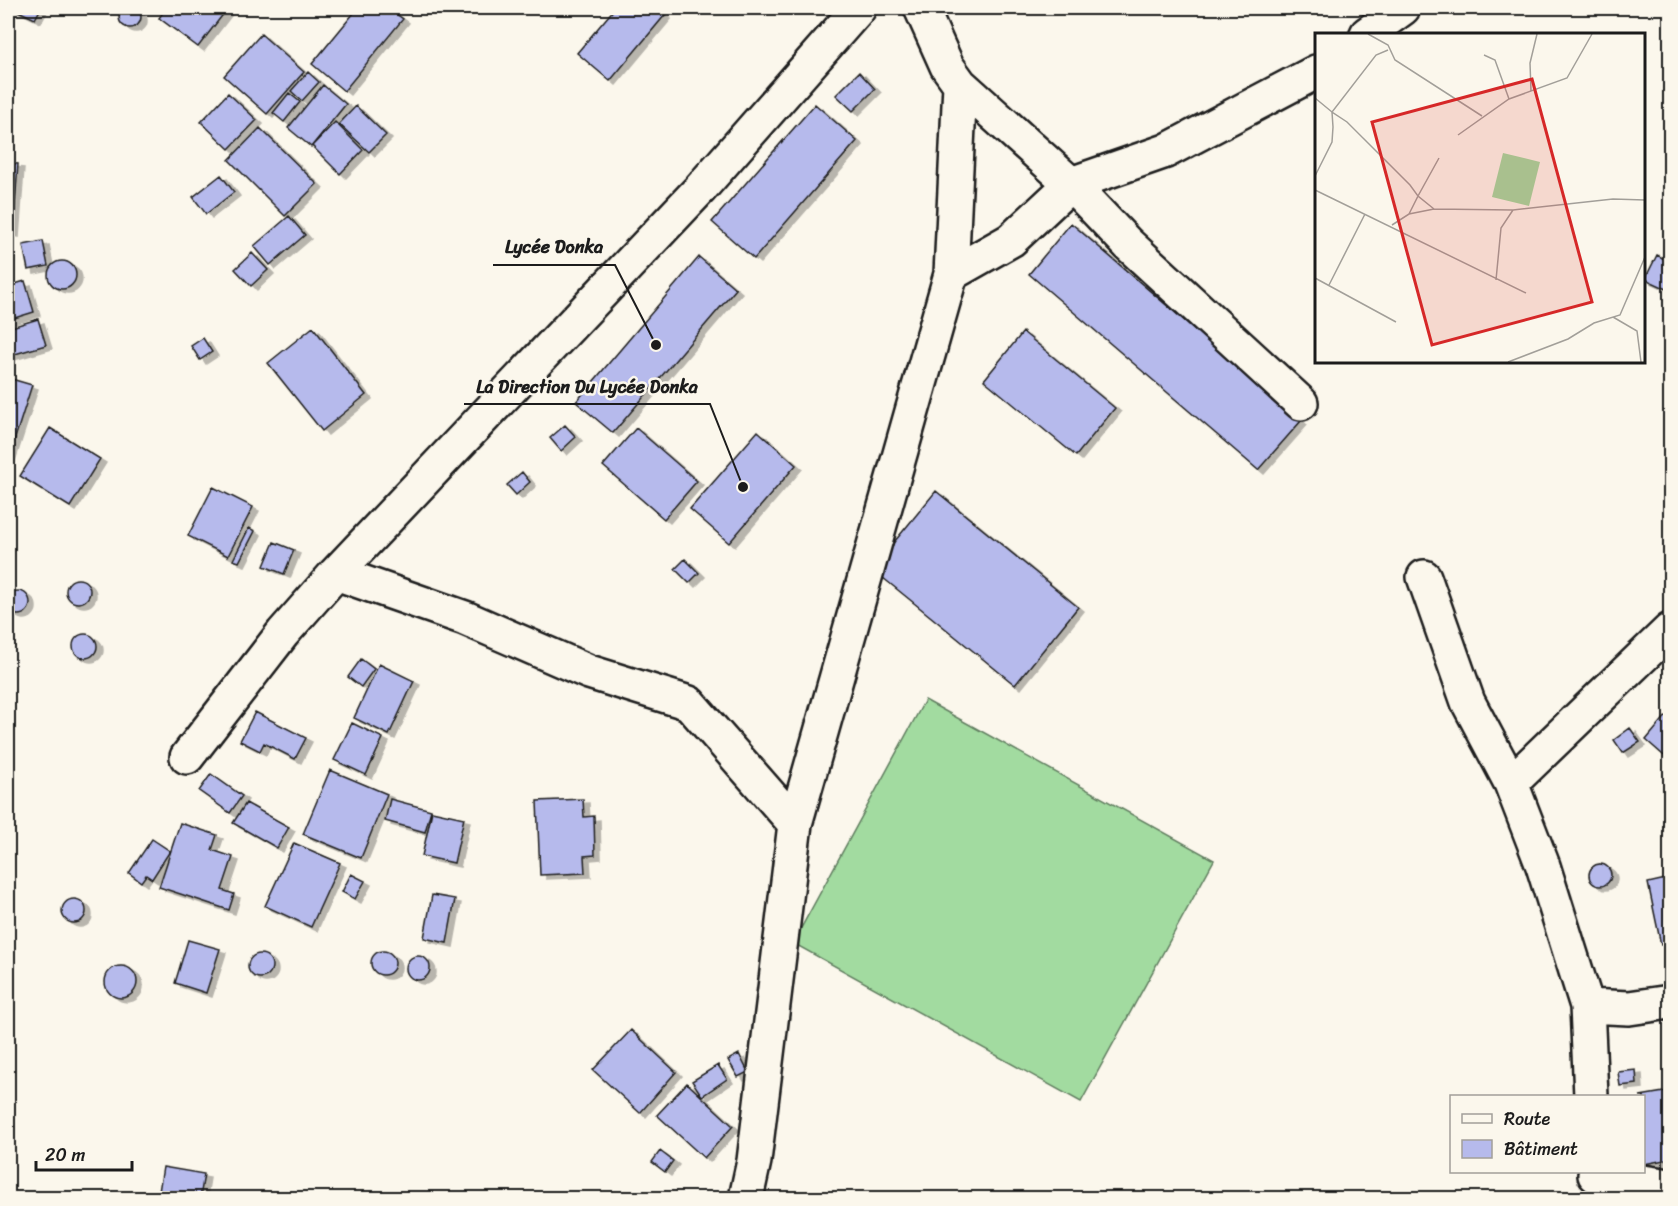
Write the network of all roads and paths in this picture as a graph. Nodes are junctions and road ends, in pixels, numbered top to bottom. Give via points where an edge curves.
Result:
1 (859, 8) edge
2 (921, 8) edge
3 (1403, 8) edge
4 (1368, 33) edge
5 (1315, 73) edge
6 (960, 84) junction
7 (1071, 184) junction
8 (951, 274) junction
9 (1301, 403) dead end
10 (336, 573) junction
11 (1424, 577) dead end
12 (1671, 630) edge
13 (187, 757) dead end
14 (1511, 783) junction
15 (795, 824) junction
16 (1671, 1002) edge
17 (1587, 1006) junction
18 (1591, 1095) edge
19 (1596, 1182) edge
20 (1671, 1186) edge
21 (746, 1198) edge

1 - 10 street via 700,189
2 - 6 street via 947,66
3 - 4 street
5 - 7 street via 1166,151
6 - 7 street
6 - 8 street
7 - 8 street via 1011,240
7 - 9 street via 1128,244
8 - 15 street
10 - 13 street
10 - 15 street via 465,618 589,672 689,703
11 - 14 street via 1468,702
12 - 14 street
14 - 17 street via 1543,866
15 - 21 street via 754,1161
16 - 17 street via 1629,1008
17 - 18 street
19 - 20 street

